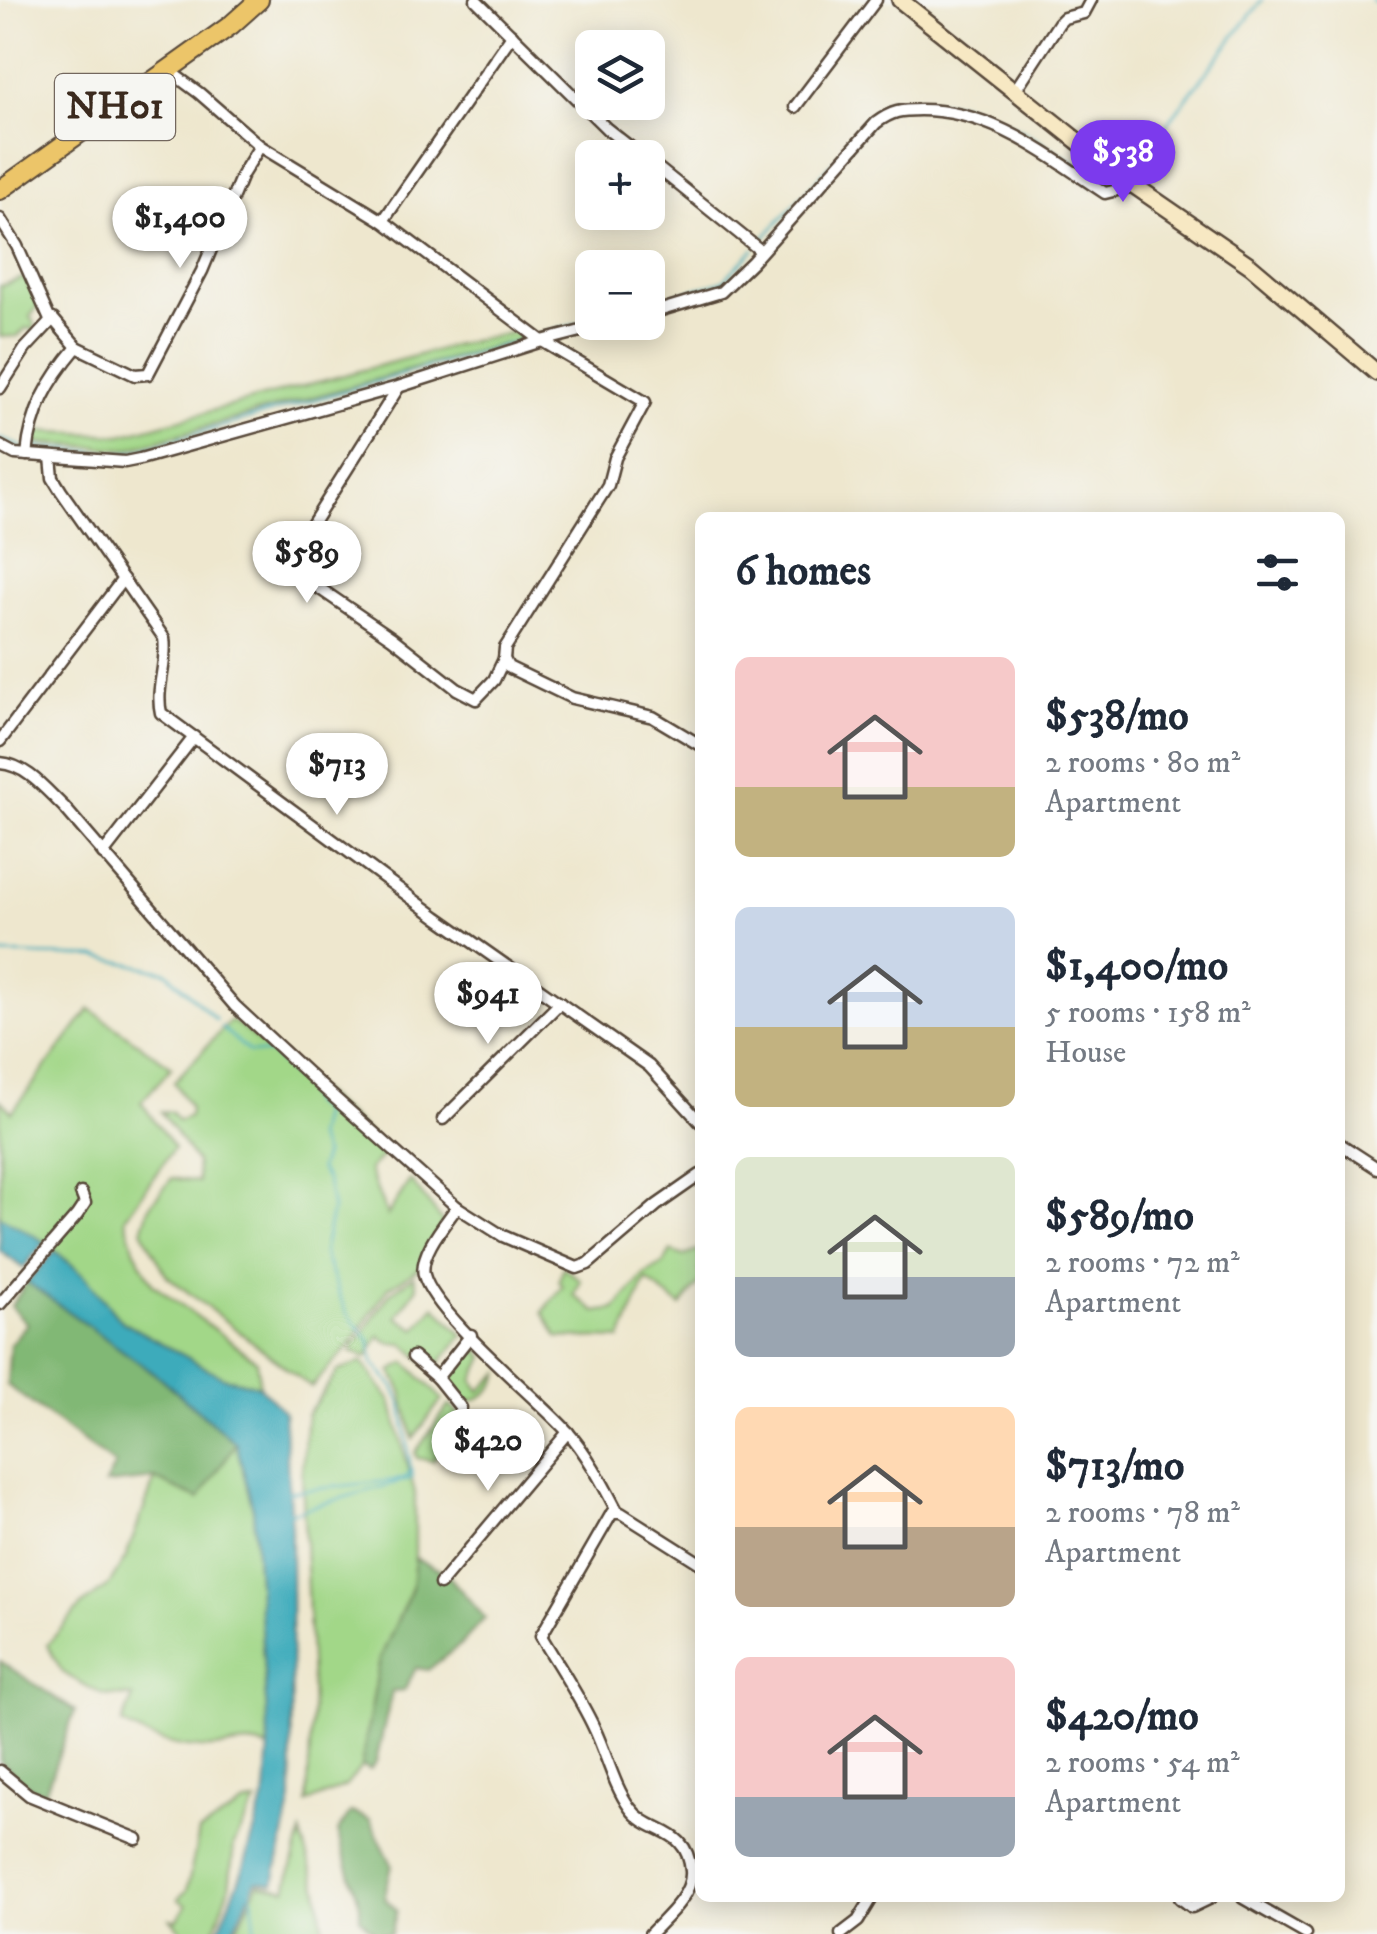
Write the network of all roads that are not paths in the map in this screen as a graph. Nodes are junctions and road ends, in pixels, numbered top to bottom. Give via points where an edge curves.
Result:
1 (276, 0) edge
2 (476, 0) edge
3 (876, 0) edge
4 (901, 0) edge
5 (1092, 0) edge
6 (253, 2) edge
7 (231, 24) junction
8 (512, 35) junction
9 (168, 70) junction
10 (1014, 92) junction
11 (795, 108) dead end
12 (621, 140) edge
13 (260, 146) junction
14 (665, 174) edge
15 (1136, 186) junction
16 (0, 190) edge
17 (0, 220) edge
18 (383, 221) junction
19 (762, 251) junction
20 (665, 309) edge
21 (50, 320) junction
22 (575, 329) edge
23 (538, 336) junction
24 (76, 346) junction
25 (1377, 373) edge
26 (398, 387) junction
27 (0, 388) edge
28 (0, 446) edge
29 (28, 449) junction
30 (50, 456) junction
31 (123, 579) junction
32 (504, 659) junction
33 (194, 738) junction
34 (0, 741) edge
35 (695, 742) edge
36 (0, 763) edge
37 (103, 854) junction
38 (560, 1003) junction
39 (695, 1117) edge
40 (443, 1120) dead end
41 (1345, 1147) edge
42 (1377, 1168) edge
43 (695, 1178) edge
44 (81, 1193) dead end
45 (457, 1207) junction
46 (3, 1302) edge
47 (471, 1336) junction
48 (413, 1358) dead end
49 (437, 1378) junction
50 (461, 1408) dead end
51 (568, 1432) junction
52 (612, 1513) junction
53 (695, 1560) edge
54 (440, 1584) dead end
55 (0, 1771) edge
56 (137, 1839) dead end
57 (869, 1902) edge
58 (1250, 1902) edge
59 (650, 1934) edge
60 (841, 1934) edge
61 (1306, 1934) edge

1 - 7 highway, NH01
2 - 8 street
3 - 11 street
4 - 10 main road
5 - 10 street via 1084,13 1059,23
6 - 7 highway, NH01
7 - 9 highway, NH01
8 - 12 street
8 - 18 street
9 - 13 street
9 - 16 highway, NH01
10 - 15 main road
13 - 18 street
13 - 24 street via 148,374 135,375
14 - 19 street
15 - 19 street via 1106,193 980,118 892,110
15 - 25 main road via 1251,266
17 - 21 street
18 - 23 street
19 - 20 street via 721,292
21 - 24 street
21 - 27 street
22 - 23 street
23 - 26 street
23 - 32 street via 645,402 608,485
24 - 29 street via 45,389
26 - 30 street via 125,462
26 - 32 street via 303,539 291,570 476,700
28 - 29 street via 15,454
29 - 30 street
30 - 31 street via 53,478
31 - 33 street via 164,638 161,713
31 - 34 street
32 - 35 street via 572,698 652,717
33 - 37 street
33 - 38 street
36 - 37 street via 32,777
37 - 45 street via 235,1006
38 - 39 street via 649,1066
38 - 40 street
41 - 42 street
43 - 45 street via 578,1268 502,1236
44 - 46 street via 85,1202 77,1215
45 - 47 street via 423,1272
47 - 49 street
47 - 51 street
48 - 49 street
49 - 50 street
51 - 52 street via 602,1483 616,1509
51 - 54 street
52 - 53 street
52 - 59 street via 541,1636 593,1725 631,1810 679,1839 691,1865 685,1894
55 - 56 street via 29,1795
57 - 60 street
58 - 61 street

